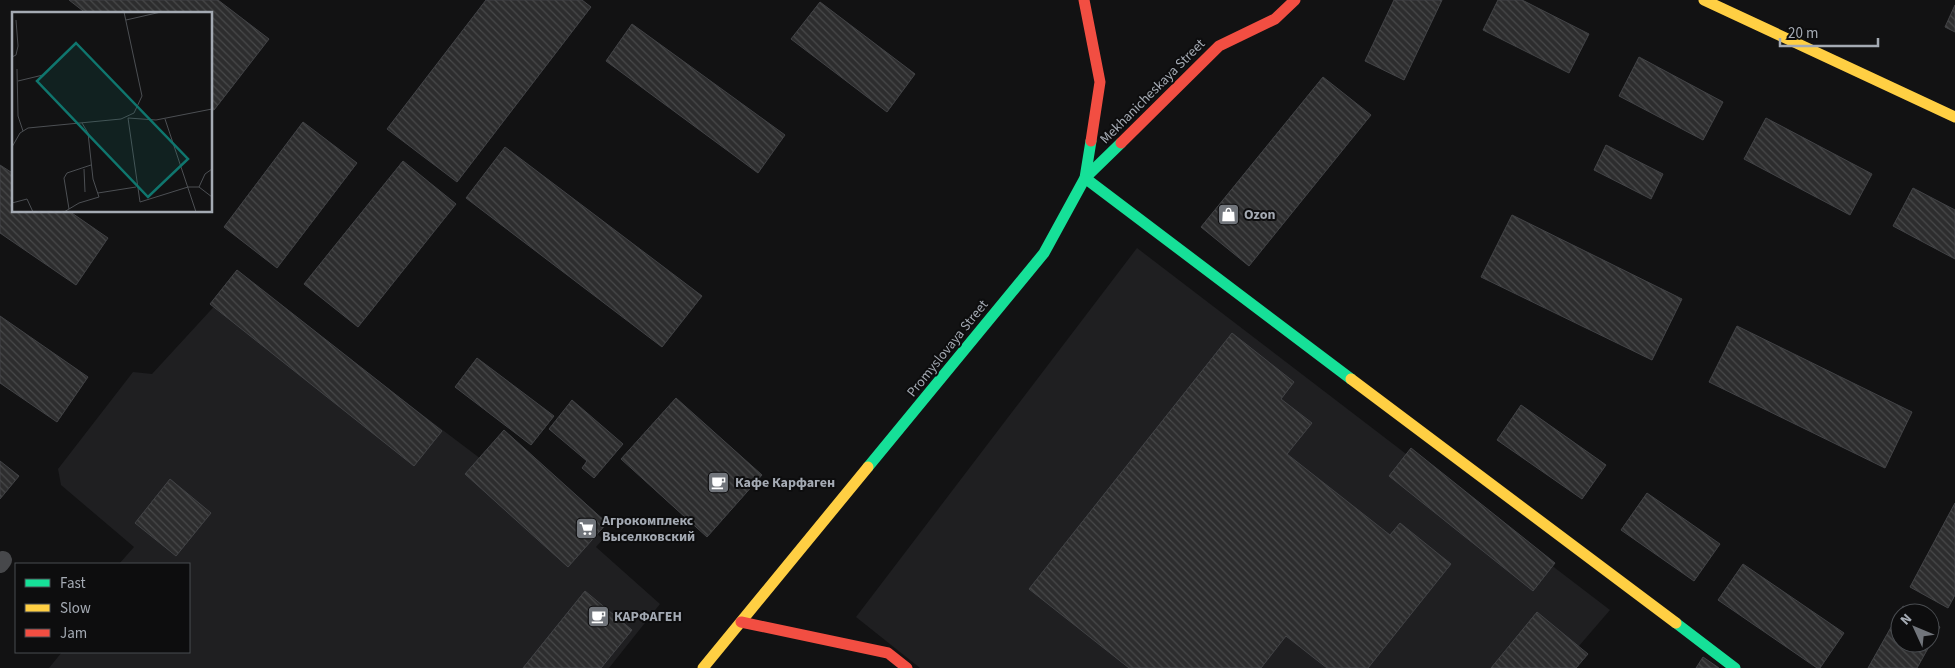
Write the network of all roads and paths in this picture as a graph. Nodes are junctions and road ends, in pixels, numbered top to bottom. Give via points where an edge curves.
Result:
1 (1084, 0) edge
2 (1294, 0) edge
3 (1704, 0) edge
4 (1955, 117) edge
5 (1085, 178) junction
6 (741, 622) junction
7 (703, 668) edge
8 (906, 668) edge
9 (1735, 668) edge

1 - 5 street, Promyslovaya Street via 1100,82
2 - 5 street, Mekhanicheskaya Street via 1275,19 1219,46
3 - 4 street
5 - 6 street, Promyslovaya Street via 1044,253
5 - 9 street
6 - 7 street, Promyslovaya Street
6 - 8 street via 888,653

